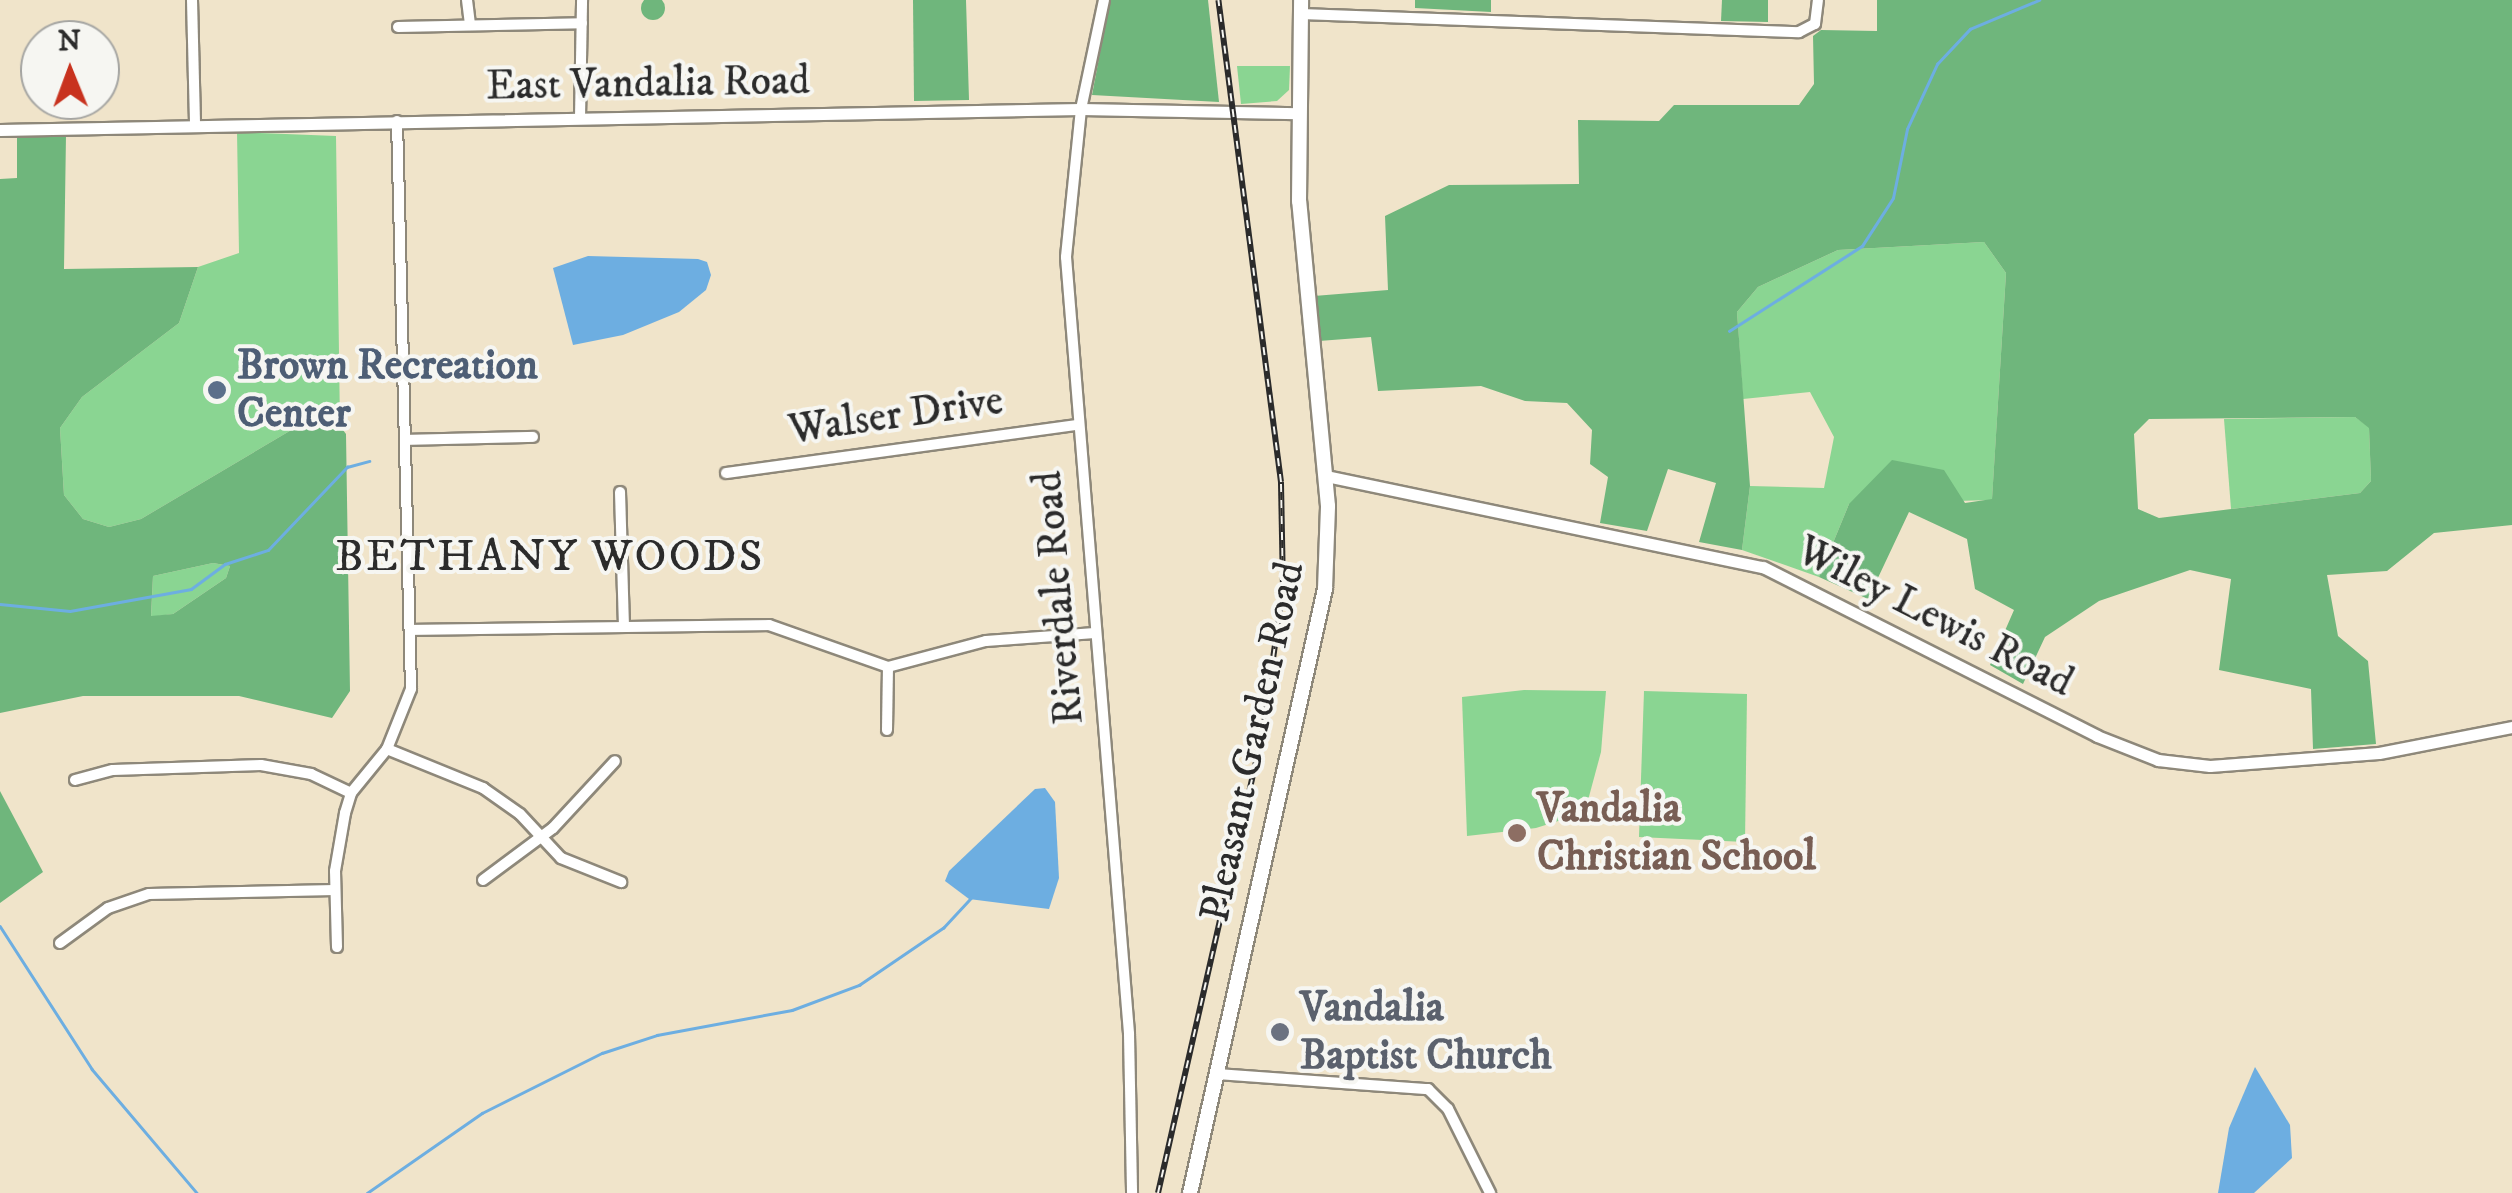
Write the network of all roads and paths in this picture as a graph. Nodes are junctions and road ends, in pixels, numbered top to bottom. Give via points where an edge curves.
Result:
1 (192, 0) edge
2 (467, 0) edge
3 (582, 0) edge
4 (1104, 0) edge
5 (1818, 0) edge
6 (1301, 7) edge
7 (582, 23) junction
8 (470, 26) junction
9 (398, 27) dead end
10 (1081, 109) junction
11 (1298, 113) junction
12 (580, 118) junction
13 (397, 121) junction
14 (196, 124) junction
15 (0, 130) edge
16 (1076, 425) junction
17 (534, 437) dead end
18 (407, 440) junction
19 (726, 474) dead end
20 (1326, 476) junction
21 (620, 492) dead end
22 (624, 623) junction
23 (412, 630) junction
24 (1095, 633) junction
25 (888, 667) junction
26 (2512, 726) edge
27 (888, 730) dead end
28 (386, 748) junction
29 (615, 761) dead end
30 (76, 780) dead end
31 (351, 793) junction
32 (540, 838) junction
33 (483, 880) dead end
34 (621, 882) dead end
35 (334, 890) junction
36 (60, 942) dead end
37 (337, 947) dead end
38 (1217, 1074) junction
39 (1132, 1193) edge
40 (1190, 1193) edge
41 (1490, 1193) edge

1 - 14 street
2 - 8 street
3 - 7 street
4 - 10 street, Riverdale Road
5 - 6 street via 1814,24 1799,32
6 - 11 main road, Pleasant Garden Road
7 - 8 street
7 - 12 street
8 - 9 street
10 - 11 street, East Vandalia Road
10 - 12 street, East Vandalia Road
10 - 16 street, Riverdale Road via 1066,256
11 - 20 main road, Pleasant Garden Road via 1302,270
12 - 13 street, East Vandalia Road
13 - 14 street, East Vandalia Road
13 - 18 street
14 - 15 street, East Vandalia Road
16 - 19 street, Walser Drive
16 - 24 street, Riverdale Road
17 - 18 street
18 - 23 street
20 - 26 street, Wiley Lewis Road via 1762,567 2125,750 2177,764 2380,753
20 - 38 main road, Pleasant Garden Road via 1328,556 1320,623
21 - 22 street
22 - 23 street
22 - 25 street via 770,624
23 - 28 street via 411,689
24 - 25 street via 986,641
24 - 39 street, Riverdale Road via 1129,1034
25 - 27 street
28 - 31 street
28 - 32 street via 494,795
29 - 32 street
30 - 31 street via 113,770 260,765 311,774
31 - 35 street
32 - 33 street
32 - 34 street via 576,867
35 - 36 street via 149,894 108,908
35 - 37 street
38 - 40 main road, Pleasant Garden Road
38 - 41 street via 1428,1088 1452,1116

